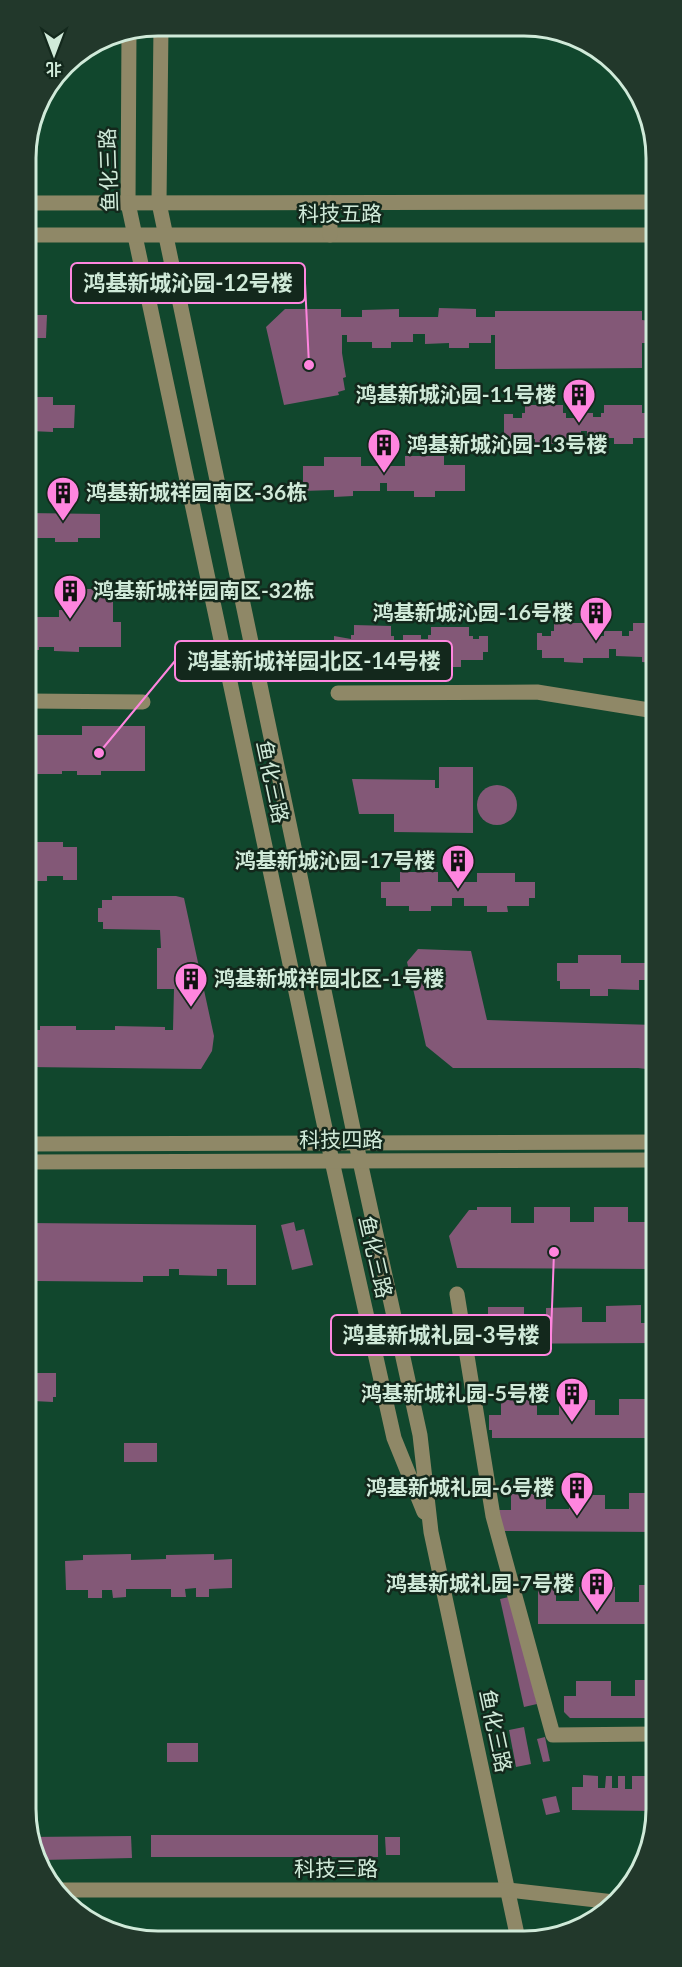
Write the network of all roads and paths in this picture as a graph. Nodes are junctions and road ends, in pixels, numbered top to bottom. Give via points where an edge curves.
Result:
1 (161, 36) edge
2 (129, 39) edge
3 (159, 202) junction
4 (330, 202) junction
5 (646, 202) edge
6 (36, 203) edge
7 (128, 203) junction
8 (36, 235) edge
9 (135, 235) junction
10 (165, 235) junction
11 (330, 235) junction
12 (646, 235) edge
13 (338, 693) dead end
14 (36, 701) edge
15 (143, 702) dead end
16 (646, 710) edge
17 (646, 1142) edge
18 (356, 1143) junction
19 (36, 1144) edge
20 (328, 1144) junction
21 (360, 1160) junction
22 (332, 1161) junction
23 (646, 1161) edge
24 (36, 1162) edge
25 (457, 1294) dead end
26 (431, 1532) junction
27 (646, 1734) edge
28 (67, 1890) edge
29 (508, 1890) junction
30 (604, 1901) edge
31 (516, 1931) edge

1 - 3 street, 鱼化三路
2 - 7 street, 鱼化三路
3 - 4 street, 科技五路
3 - 7 street, 科技五路
3 - 10 street, 鱼化三路
4 - 5 street, 科技五路
4 - 11 street
6 - 7 street, 科技五路
7 - 9 street, 鱼化三路
8 - 9 street, 科技五路
9 - 10 street, 科技五路
9 - 20 street, 鱼化三路
10 - 11 street, 科技五路
10 - 18 street, 鱼化三路
11 - 12 street, 科技五路
13 - 16 street via 537,692
14 - 15 street
17 - 18 street, 科技四路
18 - 20 street, 科技四路
18 - 21 street, 鱼化三路
19 - 20 street, 科技四路
20 - 22 street, 鱼化三路
21 - 22 street, 科技四路
21 - 23 street, 科技四路
21 - 26 street, 鱼化三路 via 420,1435
22 - 24 street, 科技四路
22 - 26 street, 鱼化三路 via 394,1438
25 - 27 street via 493,1516 553,1735
26 - 29 street, 鱼化三路
28 - 29 street, 科技三路
29 - 30 street, 科技三路
29 - 31 street, 鱼化三路

